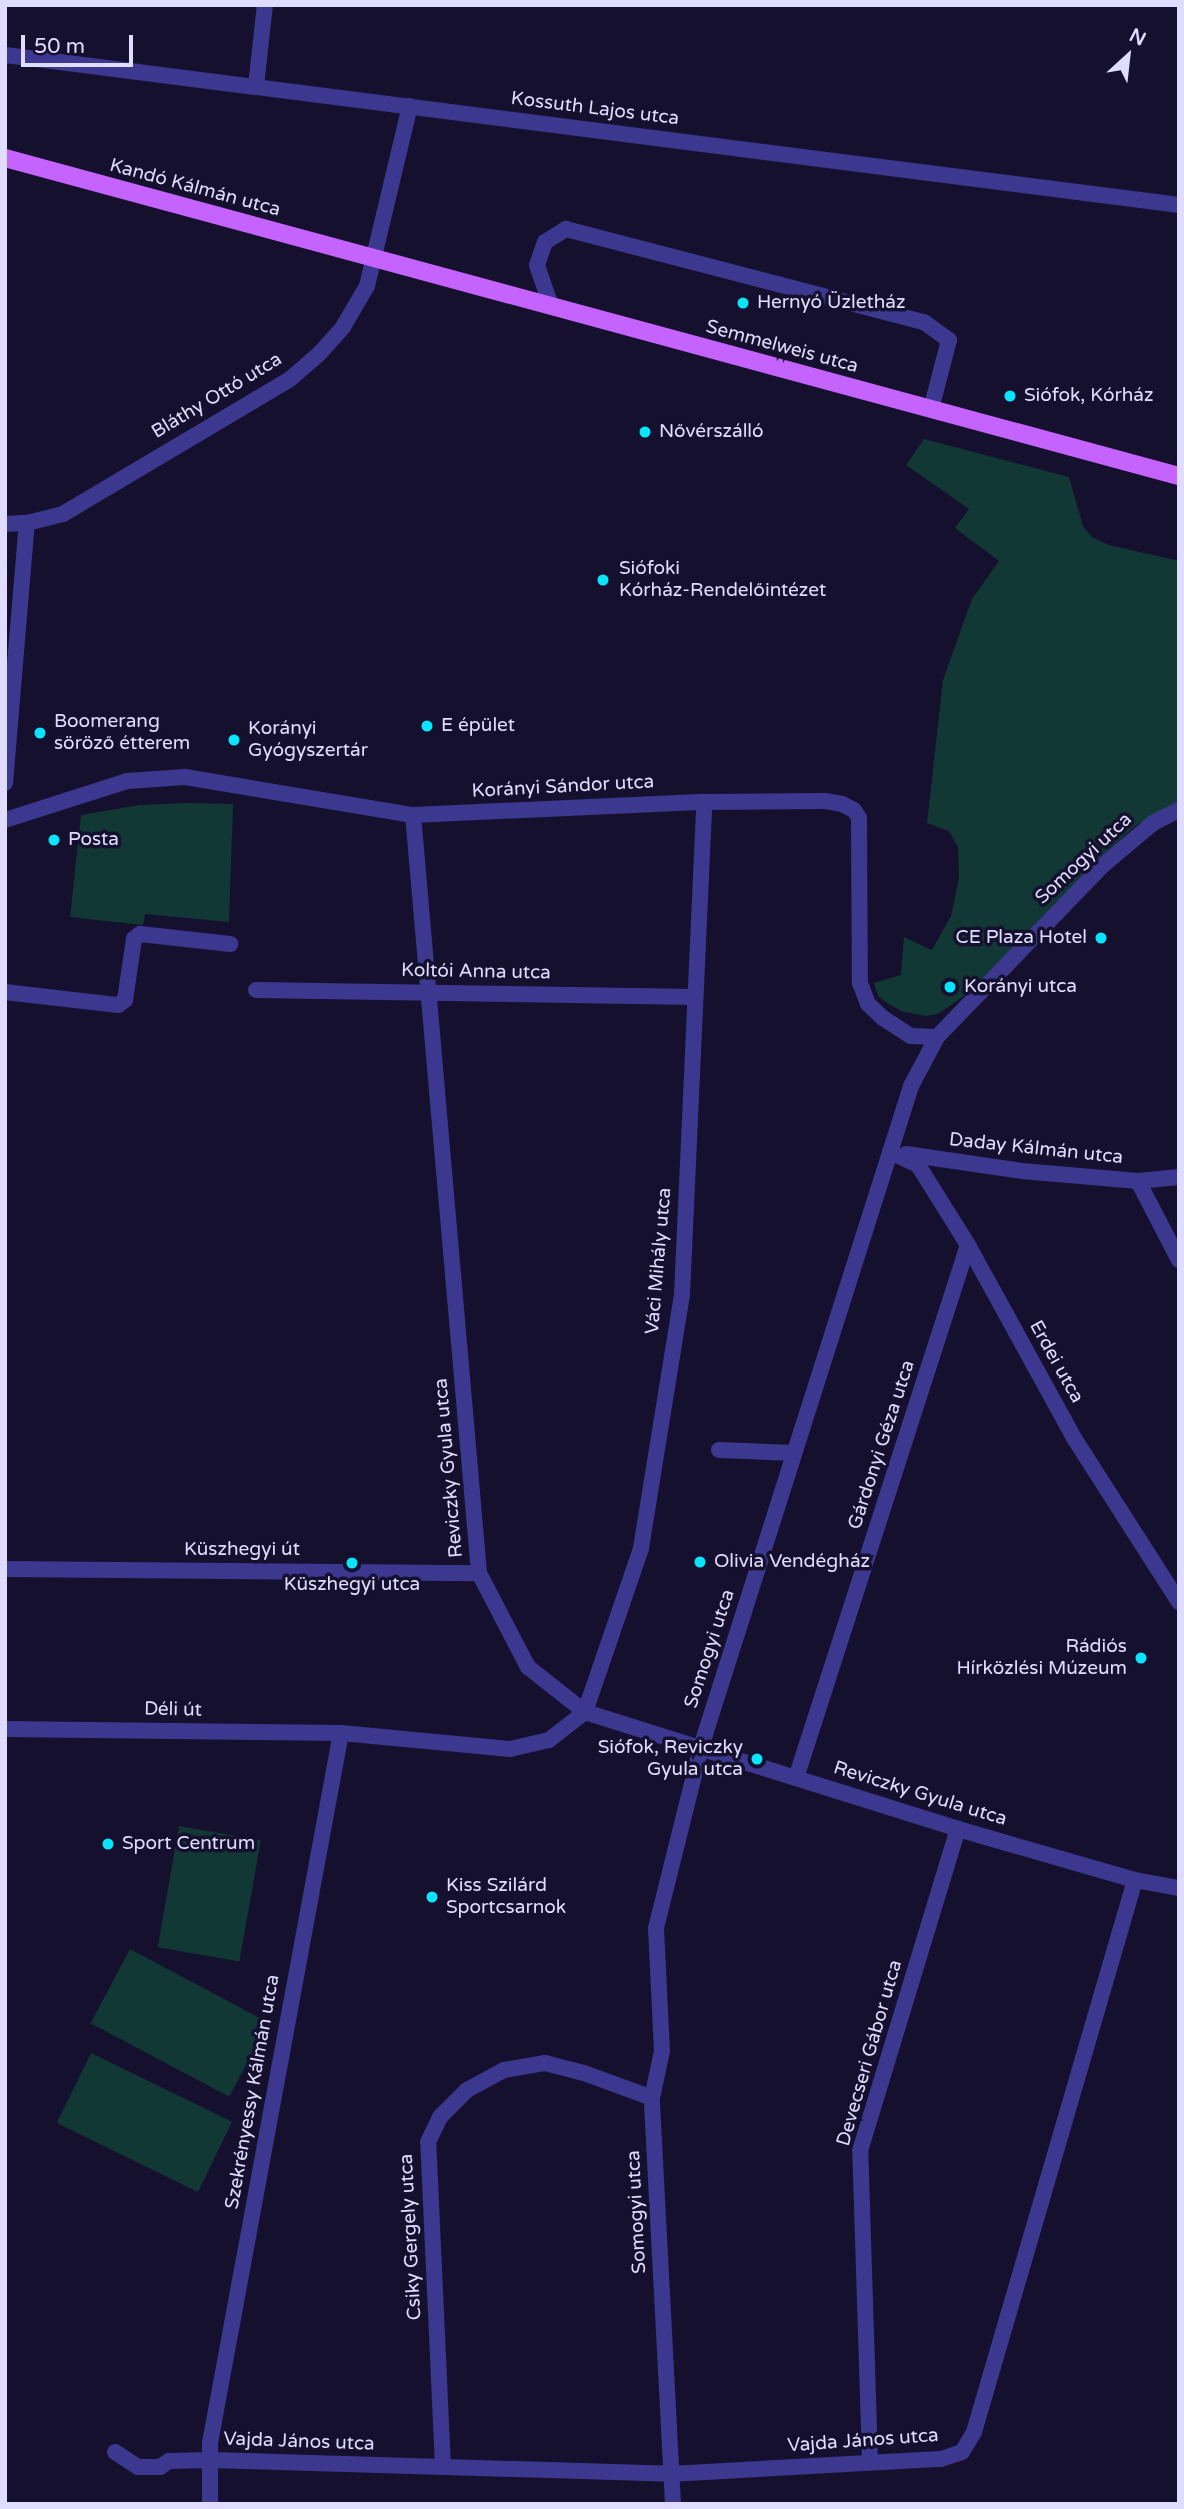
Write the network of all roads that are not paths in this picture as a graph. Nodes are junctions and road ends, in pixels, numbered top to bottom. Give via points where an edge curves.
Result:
1 (265, 5) edge
2 (5, 55) edge
3 (256, 86) junction
4 (410, 106) junction
5 (5, 158) edge
6 (1179, 205) edge
7 (374, 258) junction
8 (551, 306) junction
9 (932, 409) junction
10 (1179, 476) edge
11 (27, 523) junction
12 (5, 524) edge
13 (5, 783) edge
14 (704, 802) junction
15 (1179, 810) edge
16 (413, 815) junction
17 (5, 820) edge
18 (230, 944) dead end
19 (256, 990) dead end
20 (5, 992) edge
21 (428, 992) junction
22 (695, 997) junction
23 (937, 1037) junction
24 (890, 1152) junction
25 (1179, 1177) edge
26 (1138, 1181) junction
27 (968, 1245) junction
28 (1179, 1260) edge
29 (719, 1450) dead end
30 (794, 1453) junction
31 (5, 1569) edge
32 (479, 1573) junction
33 (1179, 1602) edge
34 (585, 1712) junction
35 (5, 1730) edge
36 (341, 1733) junction
37 (701, 1747) junction
38 (796, 1778) junction
39 (958, 1829) junction
40 (1135, 1880) junction
41 (1179, 1888) edge
42 (652, 2098) junction
43 (115, 2452) dead end
44 (210, 2460) junction
45 (870, 2461) junction
46 (443, 2467) junction
47 (670, 2474) junction
48 (210, 2504) edge
49 (673, 2504) edge

1 - 3 street
2 - 3 street, Kossuth Lajos utca
3 - 4 street, Kossuth Lajos utca
4 - 6 street, Kossuth Lajos utca
4 - 7 street, Bláthy Ottó utca
5 - 7 main road, Kandó Kálmán utca
7 - 8 main road, Semmelweis utca
7 - 11 street, Bláthy Ottó utca via 368,286 343,327 289,380 63,514
8 - 9 main road, Semmelweis utca
8 - 9 street via 537,265 545,242 566,229 924,322 949,340
9 - 10 main road, Semmelweis utca
11 - 12 street, Bláthy Ottó utca
11 - 13 street
14 - 16 street, Korányi Sándor utca
14 - 22 street, Váci Mihály utca
14 - 23 street, Korányi Sándor utca via 825,801 854,810 861,834 860,983 868,1004 883,1018 911,1036
15 - 23 street, Somogyi utca via 1153,823 1101,867
16 - 17 street, Korányi Sándor utca via 185,777 127,781
16 - 21 street, Reviczky Gyula utca
18 - 20 street via 140,934 134,939 125,1000 118,1005
19 - 21 street, Koltói Anna utca
21 - 22 street, Koltói Anna utca
21 - 32 street, Reviczky Gyula utca
22 - 34 street, Váci Mihály utca via 681,1295 641,1548
23 - 24 street, Somogyi utca via 911,1086
24 - 26 street, Daday Kálmán utca via 1022,1171
24 - 27 street, Erdei utca via 918,1165
24 - 30 street, Somogyi utca
25 - 26 street, Daday Kálmán utca
26 - 28 street
27 - 33 street, Erdei utca via 1074,1437
27 - 38 street, Gárdonyi Géza utca
29 - 30 street
30 - 37 street, Somogyi utca
31 - 32 street, Küszhegyi út
32 - 34 street, Reviczky Gyula utca via 528,1667
34 - 36 street, Déli út via 549,1740 510,1749
34 - 37 street, Reviczky Gyula utca
35 - 36 street, Déli út
36 - 44 street, Szekrényessy Kálmán utca
37 - 38 street, Reviczky Gyula utca
37 - 42 street, Somogyi utca via 656,1928 662,2051
38 - 39 street, Reviczky Gyula utca
39 - 40 street, Reviczky Gyula utca
39 - 45 street, Devecseri Gábor utca via 860,2151
40 - 41 street, Reviczky Gyula utca
40 - 45 street, Vajda János utca via 974,2432 962,2452 941,2459
42 - 46 street, Csiky Gergely utca via 545,2063 504,2070 467,2090 440,2118 428,2142
42 - 47 street, Somogyi utca
43 - 44 street, Vajda János utca via 138,2467 160,2467 169,2460
44 - 46 street, Vajda János utca
44 - 48 street, Szekrényessy Kálmán utca
45 - 47 street, Vajda János utca
46 - 47 street, Vajda János utca
47 - 49 street, Somogyi utca

